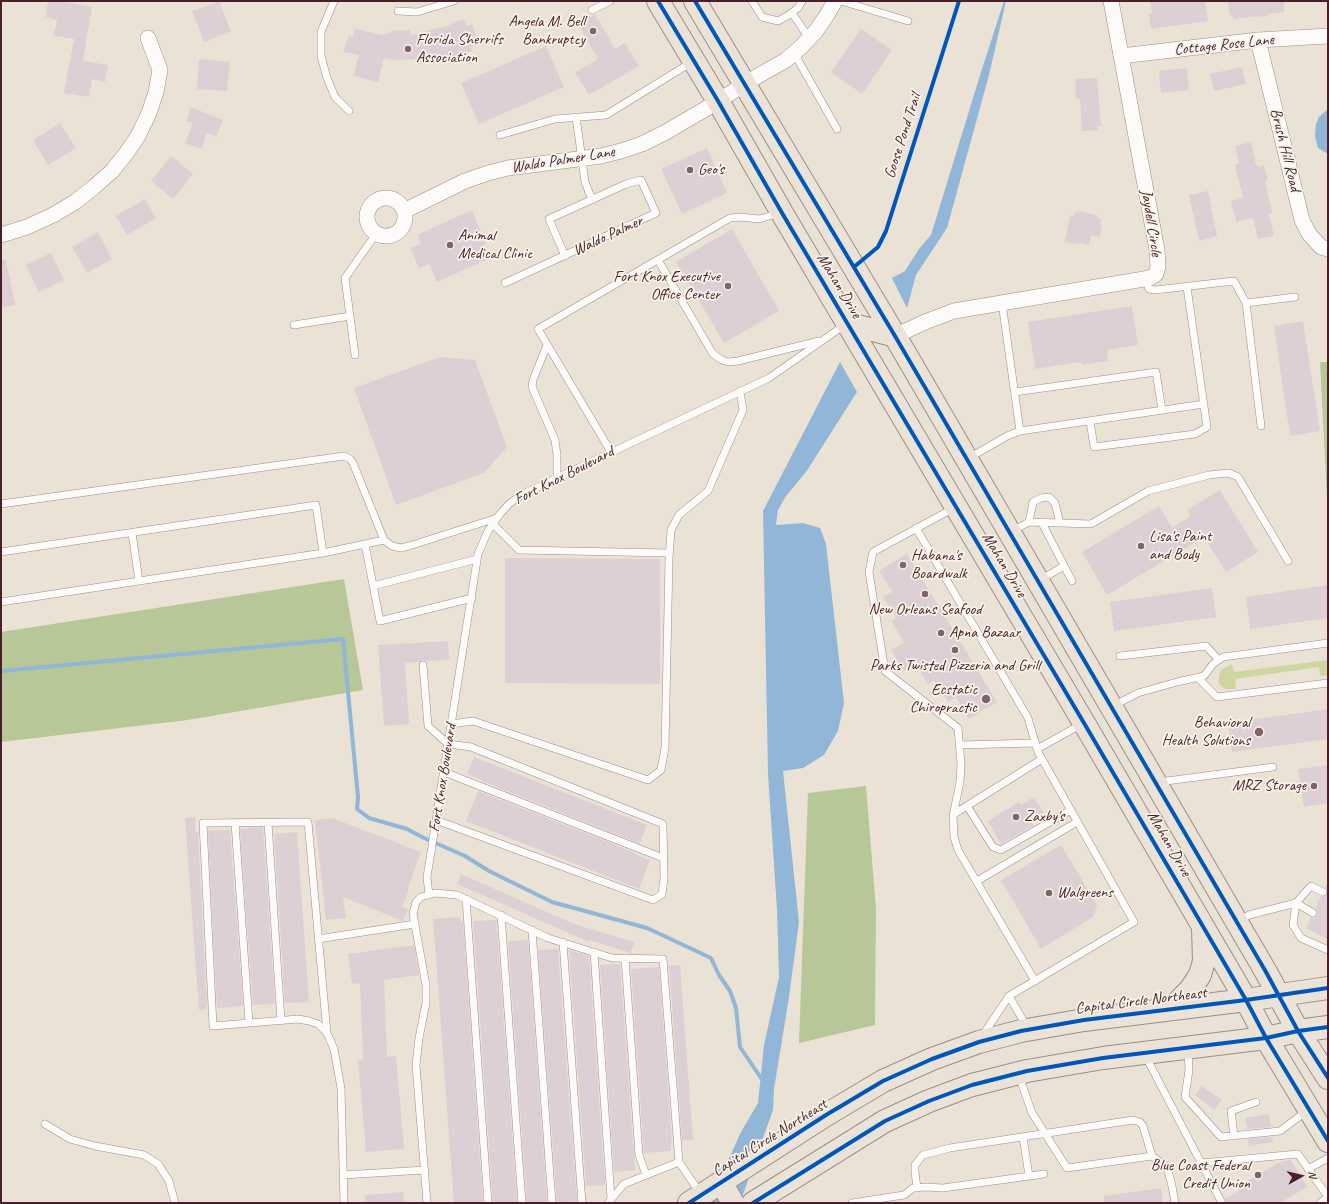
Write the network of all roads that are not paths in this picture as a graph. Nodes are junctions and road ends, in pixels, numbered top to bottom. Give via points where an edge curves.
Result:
1 (334, 1) edge
2 (454, 1) edge
3 (610, 1) edge
4 (658, 1) edge
5 (695, 1) edge
6 (752, 1) edge
7 (802, 1) edge
8 (835, 1) edge
9 (840, 1) edge
10 (1111, 1) edge
11 (592, 10) dead end
12 (398, 11) dead end
13 (792, 13) junction
14 (908, 21) dead end
15 (1328, 36) edge
16 (148, 38) dead end
17 (810, 38) junction
18 (1258, 40) junction
19 (794, 53) junction
20 (1121, 56) junction
21 (694, 61) junction
22 (744, 84) junction
23 (718, 101) junction
24 (349, 111) dead end
25 (576, 117) junction
26 (837, 129) dead end
27 (500, 135) dead end
28 (582, 158) junction
29 (592, 200) junction
30 (404, 211) junction
31 (782, 213) junction
32 (376, 234) junction
33 (1, 235) edge
34 (1328, 250) edge
35 (565, 256) junction
36 (658, 260) junction
37 (1145, 279) junction
38 (505, 284) dead end
39 (1187, 287) junction
40 (866, 288) junction
41 (1295, 297) dead end
42 (1002, 303) junction
43 (1246, 303) junction
44 (350, 316) junction
45 (848, 323) junction
46 (294, 325) dead end
47 (895, 336) junction
48 (823, 340) junction
49 (547, 345) junction
50 (355, 355) dead end
51 (740, 391) junction
52 (1014, 392) junction
53 (1204, 404) junction
54 (1162, 410) junction
55 (1090, 421) junction
56 (1261, 426) dead end
57 (1020, 431) junction
58 (611, 452) junction
59 (967, 459) junction
60 (557, 478) junction
61 (1, 504) edge
62 (956, 506) junction
63 (495, 521) junction
64 (1029, 522) junction
65 (1042, 522) junction
66 (1060, 523) junction
67 (916, 528) junction
68 (1009, 532) junction
69 (132, 533) junction
70 (384, 540) junction
71 (365, 544) junction
72 (1, 552) edge
73 (323, 553) junction
74 (669, 553) junction
75 (477, 559) junction
76 (1288, 561) dead end
77 (1064, 566) junction
78 (139, 581) junction
79 (1038, 581) junction
80 (1072, 581) dead end
81 (373, 586) junction
82 (472, 598) junction
83 (1, 602) edge
84 (1328, 643) edge
85 (1120, 656) dead end
86 (1218, 660) junction
87 (423, 665) dead end
88 (1198, 678) junction
89 (1328, 683) edge
90 (1112, 707) junction
91 (1084, 723) junction
92 (451, 724) junction
93 (448, 744) junction
94 (960, 745) junction
95 (1036, 746) junction
96 (1042, 759) junction
97 (1273, 767) dead end
98 (444, 772) junction
99 (1156, 782) junction
100 (967, 806) junction
101 (1070, 810) junction
102 (954, 814) junction
103 (436, 820) junction
104 (1077, 822) junction
105 (235, 823) junction
106 (268, 823) junction
107 (663, 858) junction
108 (977, 881) junction
109 (1323, 892) dead end
110 (429, 895) junction
111 (466, 898) junction
112 (1296, 903) junction
113 (1313, 913) dead end
114 (501, 915) junction
115 (1236, 921) junction
116 (415, 924) junction
117 (1203, 926) junction
118 (532, 930) junction
119 (318, 939) junction
120 (563, 942) junction
121 (1328, 950) edge
122 (594, 952) junction
123 (625, 958) junction
124 (1035, 981) junction
125 (1328, 988) edge
126 (1279, 995) junction
127 (1009, 996) junction
128 (1246, 1000) junction
129 (1171, 1009) junction
130 (281, 1021) junction
131 (249, 1023) junction
132 (1328, 1027) edge
133 (1028, 1030) junction
134 (1298, 1031) junction
135 (327, 1032) junction
136 (1266, 1038) junction
137 (979, 1042) junction
138 (1188, 1048) junction
139 (1144, 1053) junction
140 (1018, 1074) junction
141 (1328, 1078) edge
142 (1256, 1102) dead end
143 (1309, 1110) junction
144 (45, 1124) dead end
145 (1045, 1133) junction
146 (1234, 1136) junction
147 (1023, 1137) junction
148 (1328, 1142) edge
149 (1152, 1156) junction
150 (1328, 1158) edge
151 (679, 1162) junction
152 (1201, 1163) junction
153 (1308, 1169) junction
154 (425, 1170) junction
155 (1044, 1174) dead end
156 (343, 1175) junction
157 (646, 1175) junction
158 (1029, 1176) junction
159 (721, 1182) junction
160 (917, 1188) junction
161 (699, 1200) edge
162 (610, 1201) edge
163 (175, 1203) edge
164 (344, 1203) edge
165 (427, 1203) edge
166 (488, 1203) edge
167 (522, 1203) edge
168 (552, 1203) edge
169 (582, 1203) edge
170 (734, 1203) edge
171 (753, 1203) edge
172 (852, 1203) edge
173 (1175, 1203) edge
174 (1222, 1203) edge
175 (1320, 1203) edge

1 - 24 lane via 321,32 321,56 335,97
2 - 12 lane via 417,12
3 - 11 lane
4 - 21 main road, Mahan Drive
5 - 22 main road, Mahan Drive
6 - 13 lane via 762,17 778,21
7 - 13 lane
8 - 17 street, Waldo Palmer Lane via 828,15
9 - 14 lane
10 - 20 street, Jaydell Circle
13 - 17 lane
15 - 18 street, Cottage Rose Lane
16 - 33 street via 160,70 156,92 138,136 125,155 112,171 75,202 27,227
17 - 19 street, Waldo Palmer Lane
18 - 20 street, Cottage Rose Lane
18 - 34 street, Brush Hill Road via 1302,220 1309,234 1321,247
19 - 22 street, Waldo Palmer Lane
19 - 26 lane
20 - 37 street, Jaydell Circle via 1157,250 1156,274
21 - 23 main road, Mahan Drive
21 - 25 lane via 606,115
22 - 23 street, Waldo Palmer Lane
22 - 40 main road, Mahan Drive
23 - 28 street, Waldo Palmer Lane via 642,144 621,151
23 - 31 main road, Mahan Drive
25 - 27 lane via 555,119
25 - 28 lane
28 - 29 lane via 585,182
28 - 30 street, Waldo Palmer Lane via 488,173 465,181
29 - 35 lane, Waldo Palmer via 549,219
29 - 35 lane, Waldo Palmer via 641,180 656,213
30 - 32 street via 404,225 400,231 387,237
30 - 32 street via 401,205 390,198 372,204 367,223
31 - 36 lane via 759,219 730,218
31 - 45 main road, Mahan Drive
32 - 44 lane via 345,278
35 - 38 lane, Waldo Palmer
36 - 48 lane via 713,354 722,360 738,361
36 - 49 lane via 538,329
37 - 39 lane via 1149,289
37 - 42 street, Jaydell Circle
39 - 43 lane via 1234,282
39 - 53 lane
40 - 45 main road via 863,299
40 - 47 main road, Mahan Drive
41 - 43 lane
42 - 47 street, Jaydell Circle via 954,311
42 - 52 lane
43 - 56 lane
44 - 46 lane
44 - 50 lane
45 - 47 main road
45 - 48 lane, Fort Knox Boulevard
45 - 62 main road, Mahan Drive
47 - 59 main road, Mahan Drive
48 - 51 lane, Fort Knox Boulevard via 769,378
49 - 58 lane
49 - 60 lane via 532,387 555,440
51 - 58 lane, Fort Knox Boulevard
51 - 74 lane via 743,410 708,491 679,515 671,530
52 - 54 lane via 1156,372
52 - 57 lane
53 - 54 lane
53 - 55 lane via 1207,427 1195,434 1094,447
54 - 55 lane
55 - 57 lane
57 - 59 lane
58 - 60 lane, Fort Knox Boulevard
59 - 68 main road, Mahan Drive
60 - 63 lane, Fort Knox Boulevard via 521,495 509,504
61 - 70 lane via 344,456 353,463
62 - 67 lane
62 - 91 main road, Mahan Drive
63 - 70 lane via 401,548 392,546
63 - 74 lane via 519,550
63 - 75 lane, Fort Knox Boulevard via 488,531
64 - 65 lane
64 - 66 lane via 1033,502 1049,497 1055,503
64 - 68 lane
65 - 66 lane
65 - 77 lane
66 - 76 lane via 1091,524 1148,491 1209,475 1229,473 1238,477
67 - 94 lane via 873,552 869,572 885,671 958,728
67 - 95 lane via 1028,718
68 - 79 main road, Mahan Drive
69 - 72 lane
69 - 73 lane via 316,505
69 - 78 lane
70 - 71 lane
71 - 73 lane
71 - 81 lane
73 - 78 lane
74 - 92 lane via 665,748 661,770 648,780 473,720
75 - 81 lane
75 - 82 lane, Fort Knox Boulevard
77 - 79 lane
77 - 80 lane
78 - 83 lane
79 - 90 main road, Mahan Drive
81 - 82 lane via 380,621
82 - 92 lane, Fort Knox Boulevard
84 - 86 lane via 1232,655
85 - 86 lane via 1206,646
86 - 88 lane via 1204,676
87 - 93 lane via 428,726
88 - 89 lane via 1217,697
88 - 90 lane via 1138,693
90 - 91 main road
90 - 99 main road, Mahan Drive
91 - 95 lane
91 - 117 main road, Mahan Drive
92 - 93 lane, Fort Knox Boulevard
93 - 98 lane, Fort Knox Boulevard
93 - 107 lane via 471,748 663,824
94 - 95 lane
94 - 102 lane via 960,782
95 - 96 lane
96 - 100 lane
96 - 101 lane
97 - 99 lane
98 - 103 lane, Fort Knox Boulevard
98 - 107 lane
99 - 115 main road, Mahan Drive
100 - 101 lane via 997,850
100 - 102 lane
101 - 104 lane
102 - 108 lane via 954,837 958,850
103 - 107 lane via 653,900 662,894
103 - 110 lane, Fort Knox Boulevard via 427,878
104 - 108 lane via 1034,847 1032,853 1010,867 1004,870 998,868
104 - 124 lane via 1134,922
105 - 106 lane
105 - 131 lane
105 - 131 lane via 203,823 213,1026
106 - 119 lane via 308,822
106 - 130 lane
108 - 124 lane
109 - 112 lane via 1311,886
110 - 111 lane via 457,894
110 - 116 lane via 420,897 416,902 413,914
111 - 114 lane
111 - 166 lane
112 - 113 lane
112 - 115 lane
112 - 121 lane via 1293,925 1301,938
114 - 118 lane
114 - 167 lane
115 - 126 main road, Mahan Drive
116 - 119 lane
116 - 154 lane via 426,985 426,1003 416,1065
117 - 128 main road, Mahan Drive
117 - 129 main road via 1204,961 1200,975 1190,990
118 - 120 lane
118 - 168 lane
119 - 135 lane
120 - 122 lane
120 - 169 lane
122 - 123 lane via 612,958
122 - 162 lane
123 - 151 lane via 663,959
123 - 157 lane via 639,1155
124 - 127 lane
125 - 126 main road, Capital Circle Northeast
126 - 128 main road, Capital Circle Northeast
126 - 134 main road, Mahan Drive
127 - 133 lane
127 - 137 lane
128 - 129 main road, Capital Circle Northeast
128 - 136 main road, Mahan Drive
129 - 133 main road, Capital Circle Northeast
130 - 131 lane
130 - 135 lane via 309,1021 318,1024
132 - 134 main road
133 - 137 main road, Capital Circle Northeast
134 - 136 main road
134 - 141 main road, Mahan Drive
135 - 156 lane via 334,1049 341,1088
136 - 138 main road
136 - 143 main road, Mahan Drive
137 - 159 main road, Capital Circle Northeast via 932,1059 884,1081
138 - 139 main road
138 - 146 lane via 1189,1070 1185,1097 1221,1137
139 - 140 main road
139 - 152 lane
140 - 145 lane via 1032,1113
140 - 171 main road via 972,1085 885,1121
142 - 146 lane via 1231,1111
143 - 146 lane via 1280,1131
143 - 148 main road, Mahan Drive
144 - 163 lane via 70,1140 144,1155 158,1164 169,1181
145 - 147 lane
145 - 149 lane via 1067,1168
145 - 149 lane via 1133,1120 1143,1126
147 - 158 lane
147 - 160 lane via 950,1148 923,1155 915,1165
149 - 173 lane via 1166,1167
150 - 153 lane
151 - 157 lane
151 - 161 lane
152 - 153 lane via 1298,1154
152 - 174 lane
153 - 175 lane via 1328,1197
154 - 156 lane
154 - 165 lane
155 - 158 lane
156 - 164 lane
157 - 162 lane via 624,1184
158 - 160 lane via 943,1188
159 - 161 main road, Capital Circle Northeast
159 - 170 main road
160 - 172 lane via 904,1195

